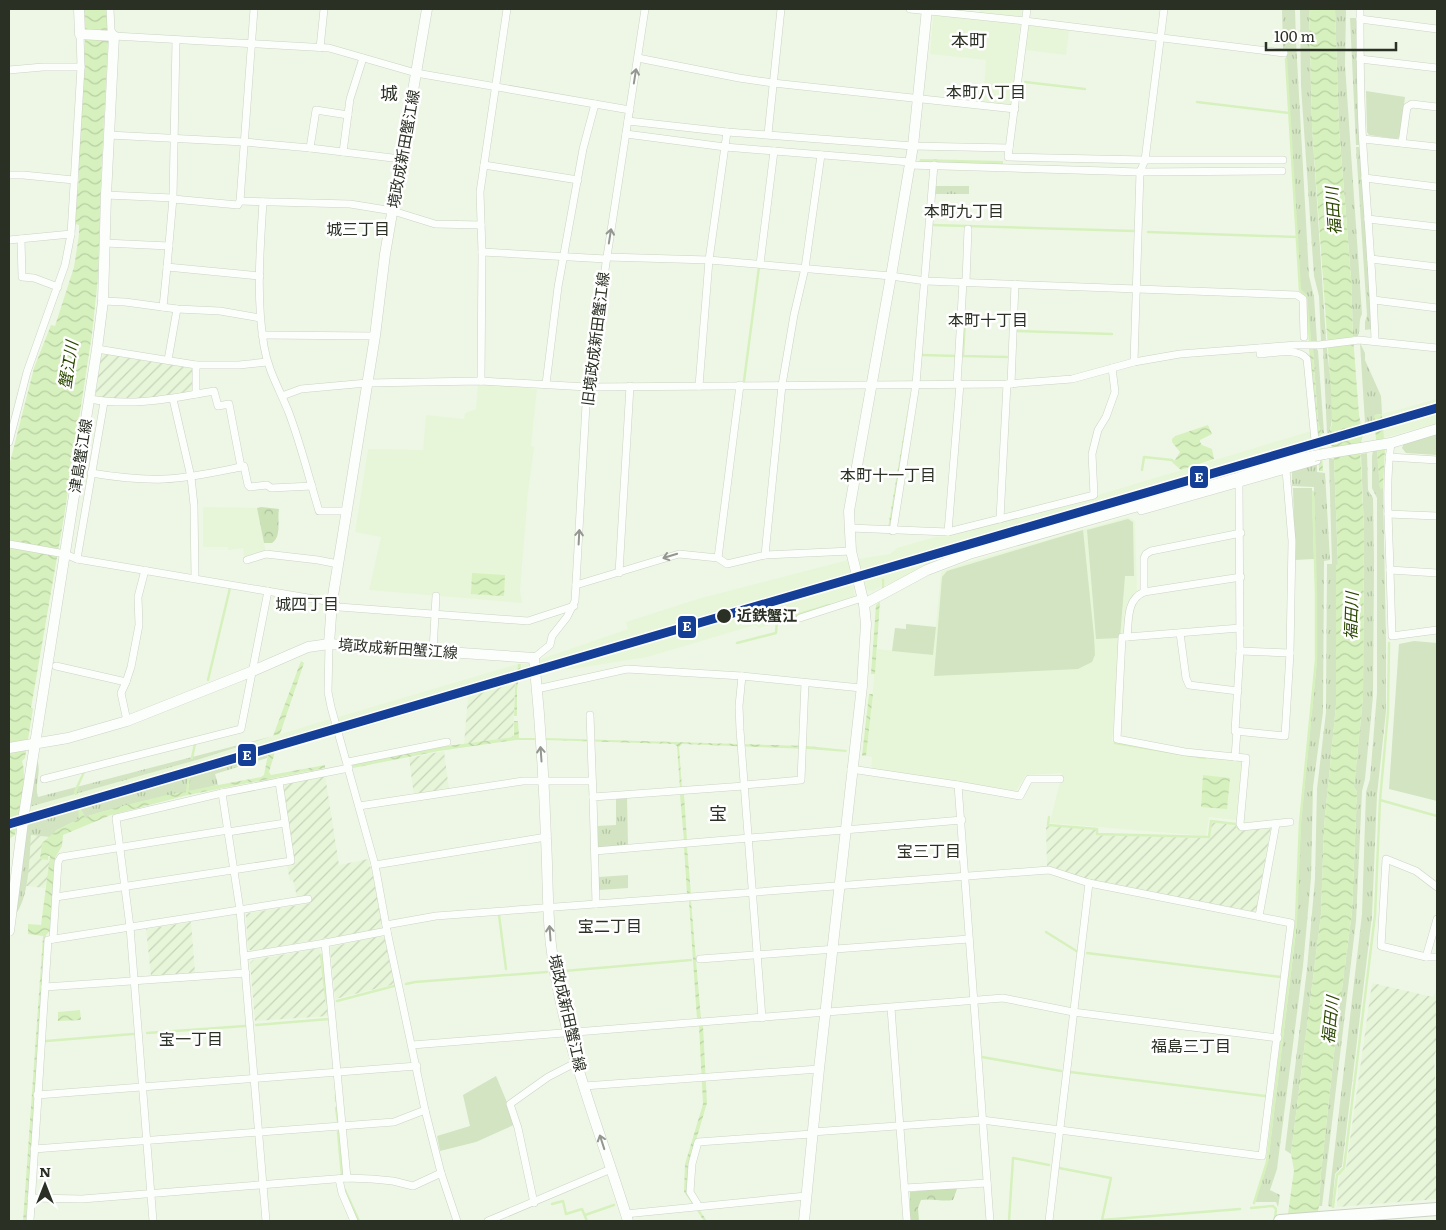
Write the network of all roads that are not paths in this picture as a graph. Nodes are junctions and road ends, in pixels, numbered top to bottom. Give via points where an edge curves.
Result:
1 (79, 9) edge
2 (110, 9) edge
3 (254, 9) edge
4 (324, 9) edge
5 (427, 9) edge
6 (507, 9) edge
7 (645, 9) edge
8 (781, 9) edge
9 (910, 9) edge
10 (1027, 9) edge
11 (1164, 9) edge
12 (1360, 9) edge
13 (927, 10) edge
14 (1360, 19) junction
15 (1026, 21) junction
16 (1437, 29) edge
17 (81, 34) junction
18 (114, 36) junction
19 (1160, 38) junction
20 (176, 40) junction
21 (251, 44) junction
22 (320, 48) junction
23 (1284, 53) dead end
24 (363, 58) junction
25 (638, 58) junction
26 (1360, 59) junction
27 (81, 67) junction
28 (1437, 68) edge
29 (9, 70) edge
30 (416, 73) junction
31 (773, 83) junction
32 (495, 87) junction
33 (918, 99) junction
34 (595, 104) junction
35 (1437, 107) edge
36 (1015, 109) junction
37 (630, 110) junction
38 (348, 115) junction
39 (628, 121) junction
40 (727, 132) junction
41 (626, 134) junction
42 (768, 134) junction
43 (109, 135) junction
44 (174, 139) junction
45 (1363, 139) junction
46 (244, 142) junction
47 (1402, 143) junction
48 (913, 146) junction
49 (725, 147) junction
50 (1437, 147) edge
51 (310, 148) junction
52 (1010, 148) junction
53 (774, 151) junction
54 (343, 152) junction
55 (821, 155) junction
56 (401, 159) junction
57 (1145, 160) junction
58 (1283, 160) dead end
59 (910, 163) junction
60 (484, 165) junction
61 (934, 165) junction
62 (1282, 171) dead end
63 (1140, 172) junction
64 (9, 175) edge
65 (1365, 178) junction
66 (74, 180) junction
67 (578, 180) junction
68 (1437, 187) edge
69 (106, 195) junction
70 (173, 198) junction
71 (240, 201) junction
72 (263, 202) junction
73 (393, 211) junction
74 (1368, 219) junction
75 (481, 225) junction
76 (1437, 227) edge
77 (968, 229) dead end
78 (71, 234) junction
79 (21, 239) junction
80 (9, 240) edge
81 (105, 243) junction
82 (169, 246) junction
83 (482, 252) junction
84 (564, 258) junction
85 (606, 258) junction
86 (1371, 259) junction
87 (709, 260) junction
88 (760, 264) junction
89 (167, 267) junction
90 (1437, 267) edge
91 (805, 268) junction
92 (260, 276) junction
93 (891, 276) junction
94 (926, 281) junction
95 (964, 282) junction
96 (1015, 284) junction
97 (58, 287) junction
98 (1136, 289) junction
99 (1374, 300) junction
100 (103, 301) junction
101 (163, 307) junction
102 (1437, 308) edge
103 (177, 309) junction
104 (260, 318) junction
105 (262, 335) junction
106 (375, 336) junction
107 (1304, 337) dead end
108 (1375, 341) junction
109 (98, 348) junction
110 (1260, 348) junction
111 (1437, 348) edge
112 (168, 360) junction
113 (267, 362) junction
114 (1134, 362) junction
115 (196, 365) junction
116 (1112, 368) junction
117 (482, 381) junction
118 (367, 384) junction
119 (546, 384) junction
120 (916, 384) junction
121 (959, 384) junction
122 (1009, 384) junction
123 (782, 385) junction
124 (871, 385) junction
125 (630, 386) junction
126 (699, 386) junction
127 (740, 386) junction
128 (588, 387) junction
129 (196, 394) junction
130 (282, 396) junction
131 (90, 399) junction
132 (173, 399) junction
133 (104, 402) junction
134 (1437, 429) edge
135 (9, 442) edge
136 (1380, 445) junction
137 (1389, 457) junction
138 (1437, 460) edge
139 (242, 467) junction
140 (1286, 470) junction
141 (90, 473) junction
142 (191, 476) junction
143 (1240, 484) junction
144 (312, 486) junction
145 (1140, 505) junction
146 (346, 511) junction
147 (1388, 514) junction
148 (1437, 516) edge
149 (1000, 519) junction
150 (850, 528) junction
151 (893, 531) junction
152 (948, 532) junction
153 (1241, 532) junction
154 (9, 544) edge
155 (851, 551) junction
156 (64, 554) junction
157 (765, 554) junction
158 (718, 558) junction
159 (77, 559) junction
160 (247, 560) dead end
161 (338, 564) junction
162 (145, 570) junction
163 (1390, 570) junction
164 (619, 572) junction
165 (1437, 573) edge
166 (1241, 577) junction
167 (195, 578) junction
168 (576, 585) junction
169 (268, 591) junction
170 (1144, 592) junction
171 (436, 596) dead end
172 (863, 601) junction
173 (332, 602) junction
174 (574, 606) junction
175 (435, 614) junction
176 (800, 618) dead end
177 (1240, 628) junction
178 (1437, 630) edge
179 (1180, 633) junction
180 (1127, 637) junction
181 (329, 644) junction
182 (433, 651) junction
183 (1240, 652) junction
184 (1290, 654) junction
185 (534, 658) junction
186 (56, 666) dead end
187 (253, 671) junction
188 (742, 676) junction
189 (126, 682) junction
190 (805, 683) junction
191 (861, 688) junction
192 (537, 689) junction
193 (1238, 691) junction
194 (590, 715) dead end
195 (127, 721) junction
196 (1237, 732) junction
197 (447, 742) dead end
198 (32, 744) junction
199 (9, 748) edge
200 (1235, 757) junction
201 (348, 765) junction
202 (851, 769) junction
203 (44, 779) dead end
204 (1060, 779) dead end
205 (542, 780) junction
206 (592, 780) junction
207 (279, 782) junction
208 (744, 785) junction
209 (958, 785) junction
210 (222, 793) junction
211 (593, 797) junction
212 (359, 806) junction
213 (962, 820) junction
214 (1290, 822) dead end
215 (285, 823) junction
216 (1276, 824) junction
217 (228, 831) junction
218 (845, 831) junction
219 (546, 837) junction
220 (748, 839) junction
221 (120, 848) junction
222 (595, 851) junction
223 (376, 865) junction
224 (234, 870) junction
225 (965, 875) junction
226 (1089, 883) junction
227 (840, 886) junction
228 (126, 887) junction
229 (1437, 887) edge
230 (752, 892) junction
231 (56, 898) junction
232 (308, 899) dead end
233 (596, 904) junction
234 (549, 908) junction
235 (240, 910) junction
236 (1259, 916) junction
237 (1437, 919) edge
238 (130, 926) junction
239 (386, 928) junction
240 (9, 931) edge
241 (53, 939) junction
242 (969, 939) junction
243 (326, 944) junction
244 (833, 950) junction
245 (757, 955) junction
246 (245, 956) junction
247 (1426, 957) junction
248 (1437, 957) edge
249 (700, 959) dead end
250 (246, 972) junction
251 (135, 981) junction
252 (45, 987) junction
253 (974, 1001) junction
254 (891, 1008) junction
255 (1073, 1012) junction
256 (825, 1013) junction
257 (762, 1018) junction
258 (569, 1033) junction
259 (1278, 1038) junction
260 (412, 1045) junction
261 (577, 1062) junction
262 (417, 1066) junction
263 (818, 1069) junction
264 (337, 1072) junction
265 (255, 1079) junction
266 (584, 1086) junction
267 (143, 1087) junction
268 (37, 1095) junction
269 (426, 1110) junction
270 (982, 1120) junction
271 (342, 1126) junction
272 (900, 1126) junction
273 (1059, 1131) junction
274 (260, 1132) junction
275 (812, 1133) junction
276 (147, 1140) junction
277 (34, 1149) junction
278 (610, 1170) junction
279 (441, 1173) junction
280 (343, 1179) junction
281 (987, 1183) junction
282 (263, 1185) junction
283 (905, 1188) junction
284 (151, 1194) junction
285 (806, 1196) junction
286 (31, 1198) junction
287 (534, 1203) junction
288 (695, 1207) junction
289 (1437, 1209) edge
290 (626, 1217) edge
291 (30, 1221) edge
292 (154, 1221) edge
293 (266, 1221) edge
294 (354, 1221) edge
295 (456, 1221) edge
296 (488, 1221) edge
297 (804, 1221) edge
298 (907, 1221) edge
299 (990, 1221) edge
300 (1049, 1221) edge
301 (1280, 1221) edge

1 - 17 main road
2 - 18 street
3 - 21 street
4 - 22 street
5 - 30 main road, 境政成新田蟹江線
6 - 32 street
7 - 25 street, 旧境政成新田蟹江線
8 - 31 street
9 - 13 street
10 - 15 street
11 - 19 street
12 - 14 street
13 - 15 street
13 - 33 main road
14 - 16 street
14 - 26 street
15 - 19 street
15 - 36 street
17 - 18 main road
17 - 27 street
18 - 20 street
18 - 43 main road, 津島蟹江線
19 - 23 street
19 - 57 street
20 - 21 street
20 - 44 street
21 - 22 street
21 - 46 street
22 - 24 street
24 - 30 street
24 - 38 street
25 - 31 street
37 -> 25 street, 旧境政成新田蟹江線
26 - 28 street
26 - 45 street
27 - 29 street
27 - 66 street
30 - 32 street
30 - 56 main road, 境政成新田蟹江線
31 - 33 street
31 - 42 street
32 - 34 street
32 - 60 street
33 - 36 street
33 - 48 main road
34 - 37 street
34 - 67 street
35 - 47 street via 1412,104 1407,107
36 - 52 street
37 - 39 street, 旧境政成新田蟹江線
38 - 51 street via 316,110
38 - 54 street
39 - 40 street
39 - 41 street, 旧境政成新田蟹江線
40 - 42 street
40 - 49 street
41 - 49 street
85 -> 41 street, 旧境政成新田蟹江線
42 - 48 street
43 - 44 street
43 - 69 main road, 津島蟹江線
44 - 46 street
44 - 70 street
45 - 47 street
45 - 65 street
46 - 51 street
46 - 71 street
47 - 50 street
48 - 52 street
48 - 59 main road
49 - 53 street
49 - 87 street
51 - 54 street
52 - 57 street via 1008,157
53 - 55 street
53 - 88 street
54 - 56 street
55 - 59 street
55 - 91 street
56 - 73 main road, 境政成新田蟹江線
57 - 58 street
57 - 63 street
59 - 61 street
59 - 93 main road
60 - 67 street
60 - 75 street via 480,192
61 - 63 street
61 - 94 street
62 - 63 street
63 - 98 street
64 - 66 street
65 - 68 street
65 - 74 street
66 - 78 street
67 - 84 street
69 - 70 street
69 - 81 main road, 津島蟹江線
70 - 71 street via 238,205
70 - 82 street
71 - 72 street
72 - 73 street via 350,204
72 - 92 street
73 - 75 street via 435,224
73 - 106 main road, 境政成新田蟹江線
74 - 76 street
74 - 86 street
75 - 83 street
77 - 95 street
78 - 79 street
78 - 97 street
79 - 80 street
79 - 97 street via 22,277
81 - 82 street
81 - 100 main road, 津島蟹江線
82 - 89 street
83 - 84 street
83 - 117 street
84 - 85 street
84 - 119 street
85 - 87 street
85 - 128 street, 旧境政成新田蟹江線
86 - 90 street
86 - 99 street
87 - 88 street
87 - 126 street
88 - 91 street
89 - 92 street
89 - 101 street
91 - 93 street
91 - 123 street
92 - 104 street
93 - 94 street
93 - 124 main road
94 - 95 street
94 - 120 street
95 - 96 street
95 - 121 street
96 - 98 street
96 - 122 street
97 - 135 street via 27,372
98 - 107 street via 1298,295 1303,299
98 - 114 street
99 - 102 street
99 - 108 street
100 - 101 street
100 - 109 main road, 津島蟹江線
101 - 103 street
103 - 104 street via 220,311
103 - 112 street
104 - 105 street
105 - 106 street
105 - 113 street
106 - 118 main road, 境政成新田蟹江線
108 - 110 street
108 - 111 street
109 - 112 street
109 - 131 main road, 津島蟹江線
110 - 114 street via 1170,355
110 - 140 street via 1260,354 1296,352 1307,359 1317,461
112 - 115 street
113 - 115 street
113 - 130 street
114 - 116 street
115 - 129 street
116 - 122 street via 1072,380
116 - 149 street via 1115,392 1098,430 1092,454 1094,495
117 - 118 street
117 - 119 street
118 - 130 street via 301,389
118 - 146 main road, 境政成新田蟹江線
119 - 128 street
120 - 121 street
120 - 124 street
120 - 151 street
121 - 122 street
121 - 152 street
122 - 149 street
123 - 124 street
123 - 127 street
123 - 157 street
124 - 150 main road via 849,511
125 - 126 street
125 - 128 street
125 - 164 street
126 - 127 street
127 - 158 street
168 -> 128 street, 旧境政成新田蟹江線
129 - 132 street
129 - 139 street via 214,391 218,406 229,404
130 - 144 street
131 - 133 street
131 - 156 main road, 津島蟹江線
132 - 133 street
132 - 142 street
133 - 141 street
134 - 136 main road
136 - 137 street
136 - 145 main road via 1285,462
137 - 138 street
137 - 147 street
139 - 142 street
139 - 144 street via 250,487
140 - 143 street
140 - 184 street via 1292,541
141 - 142 street via 126,478
141 - 159 street
142 - 167 street
143 - 145 street via 1142,511
143 - 153 street
144 - 146 street via 319,511
145 - 172 main road via 969,554
146 - 161 main road, 境政成新田蟹江線
147 - 148 street
147 - 163 street
149 - 152 street
150 - 151 street
150 - 155 main road
151 - 152 street
153 - 166 street
153 - 170 street via 1146,554
154 - 156 street
155 - 157 street
155 - 172 main road
156 - 159 street
156 - 198 main road, 津島蟹江線
157 - 158 street via 727,564
158 -> 164 street via 679,554
159 - 162 street
160 - 161 street via 266,554
161 - 173 main road, 境政成新田蟹江線
162 - 167 street
162 - 189 street via 138,597 139,625
163 - 165 street
163 - 178 street via 1392,636
164 - 168 street
166 - 170 street
166 - 177 street
167 - 169 street
168 - 174 street, 旧境政成新田蟹江線
169 - 173 street
169 - 187 street
170 - 180 street via 1130,605
171 - 175 street
172 - 176 street
172 - 191 main road via 866,624
173 - 175 street via 339,607
173 - 181 main road, 境政成新田蟹江線
174 - 175 street via 528,621
174 - 185 street via 552,636 550,645
175 - 182 street
177 - 179 street
177 - 183 street
179 - 180 street
179 - 193 street via 1189,685
180 - 200 street via 1122,637 1117,739 1185,752
181 - 182 main road, 境政成新田蟹江線
181 - 187 main road via 308,647
181 - 201 street via 328,692
182 - 185 main road, 境政成新田蟹江線
183 - 184 street
183 - 193 street
184 - 196 street via 1285,736
185 - 192 main road, 境政成新田蟹江線
186 - 189 street
187 - 195 main road
187 - 203 street via 241,729
188 - 190 street
188 - 192 street via 627,669
188 - 208 street via 739,706
189 - 195 street via 121,693
190 - 191 street
190 - 208 street via 801,780
191 - 202 main road
205 -> 192 main road, 境政成新田蟹江線
193 - 196 street
194 - 206 street
195 - 198 main road via 68,738
196 - 200 street
197 - 201 street
198 - 199 main road
198 - 240 main road, 津島蟹江線
200 - 216 street via 1246,758 1240,824 1242,827
201 - 207 street
201 - 212 street
202 - 209 street
202 - 218 main road
204 - 209 street via 1028,779 1020,796
205 - 206 street
205 - 212 street
205 - 219 main road, 境政成新田蟹江線
206 - 211 street
207 - 210 street
207 - 215 street
208 - 211 street
208 - 220 street
209 - 213 street
210 - 217 street
210 - 221 street via 116,818
211 - 222 street
212 - 223 street
213 - 218 street
213 - 225 street
214 - 216 street
215 - 217 street
215 - 224 street via 291,861
216 - 236 street
217 - 221 street
217 - 224 street
218 - 220 street
218 - 227 main road
219 - 223 street
219 - 234 main road, 境政成新田蟹江線
220 - 222 street
220 - 230 street
221 - 228 street
221 - 231 street via 61,857
222 - 233 street
223 - 239 street
224 - 228 street
224 - 235 street
225 - 226 street via 1049,870
225 - 227 street
225 - 242 street
226 - 236 street
226 - 255 street
227 - 230 street
227 - 244 main road
228 - 231 street
228 - 238 street
229 - 247 street via 1416,871 1386,859 1381,946
230 - 233 street
230 - 245 street
231 - 241 street
232 - 235 street
233 - 234 street
234 - 239 street via 436,916
258 -> 234 main road, 境政成新田蟹江線 via 551,945
235 - 238 street
235 - 246 street
236 - 259 street via 1291,923
237 - 247 street
238 - 241 street
238 - 251 street
239 - 243 street
239 - 260 street
241 - 252 street via 48,940
242 - 244 street
242 - 253 street
243 - 246 street
243 - 264 street
244 - 245 street
244 - 256 main road
245 - 249 street
245 - 257 street
246 - 250 street
247 - 248 street
250 - 251 street
250 - 265 street
251 - 252 street
251 - 267 street
252 - 268 street
253 - 254 street
253 - 255 street via 1003,998
253 - 270 street
254 - 256 street
254 - 272 street
255 - 259 street
255 - 273 street
256 - 257 street
256 - 263 main road
257 - 258 street
258 - 260 street
258 - 261 main road, 境政成新田蟹江線
259 - 273 street via 1262,1156
260 - 262 street
261 - 266 main road, 境政成新田蟹江線
261 - 287 street via 548,1077 510,1104
262 - 264 street
262 - 269 street
263 - 266 street
263 - 275 main road
264 - 265 street
264 - 271 street
265 - 267 street
265 - 274 street
278 -> 266 main road, 境政成新田蟹江線
267 - 268 street
267 - 276 street
268 - 277 street
269 - 271 street via 394,1122
269 - 279 street
270 - 272 street
270 - 273 street
270 - 281 street
271 - 274 street
271 - 280 street
272 - 275 street
272 - 283 street
273 - 300 street
274 - 276 street
274 - 282 street
275 - 285 main road
275 - 288 street via 698,1142 690,1192
276 - 277 street
276 - 284 street
277 - 286 street
278 - 287 street
278 - 290 main road, 境政成新田蟹江線
279 - 280 street via 413,1186 379,1180
279 - 295 street
280 - 282 street
280 - 294 street via 342,1193
281 - 283 street
281 - 299 street
282 - 284 street
282 - 293 street
283 - 298 street
284 - 286 street via 82,1199
284 - 292 street
285 - 288 street
285 - 297 main road
286 - 291 street
287 - 296 street
288 - 290 street
289 - 301 highway

